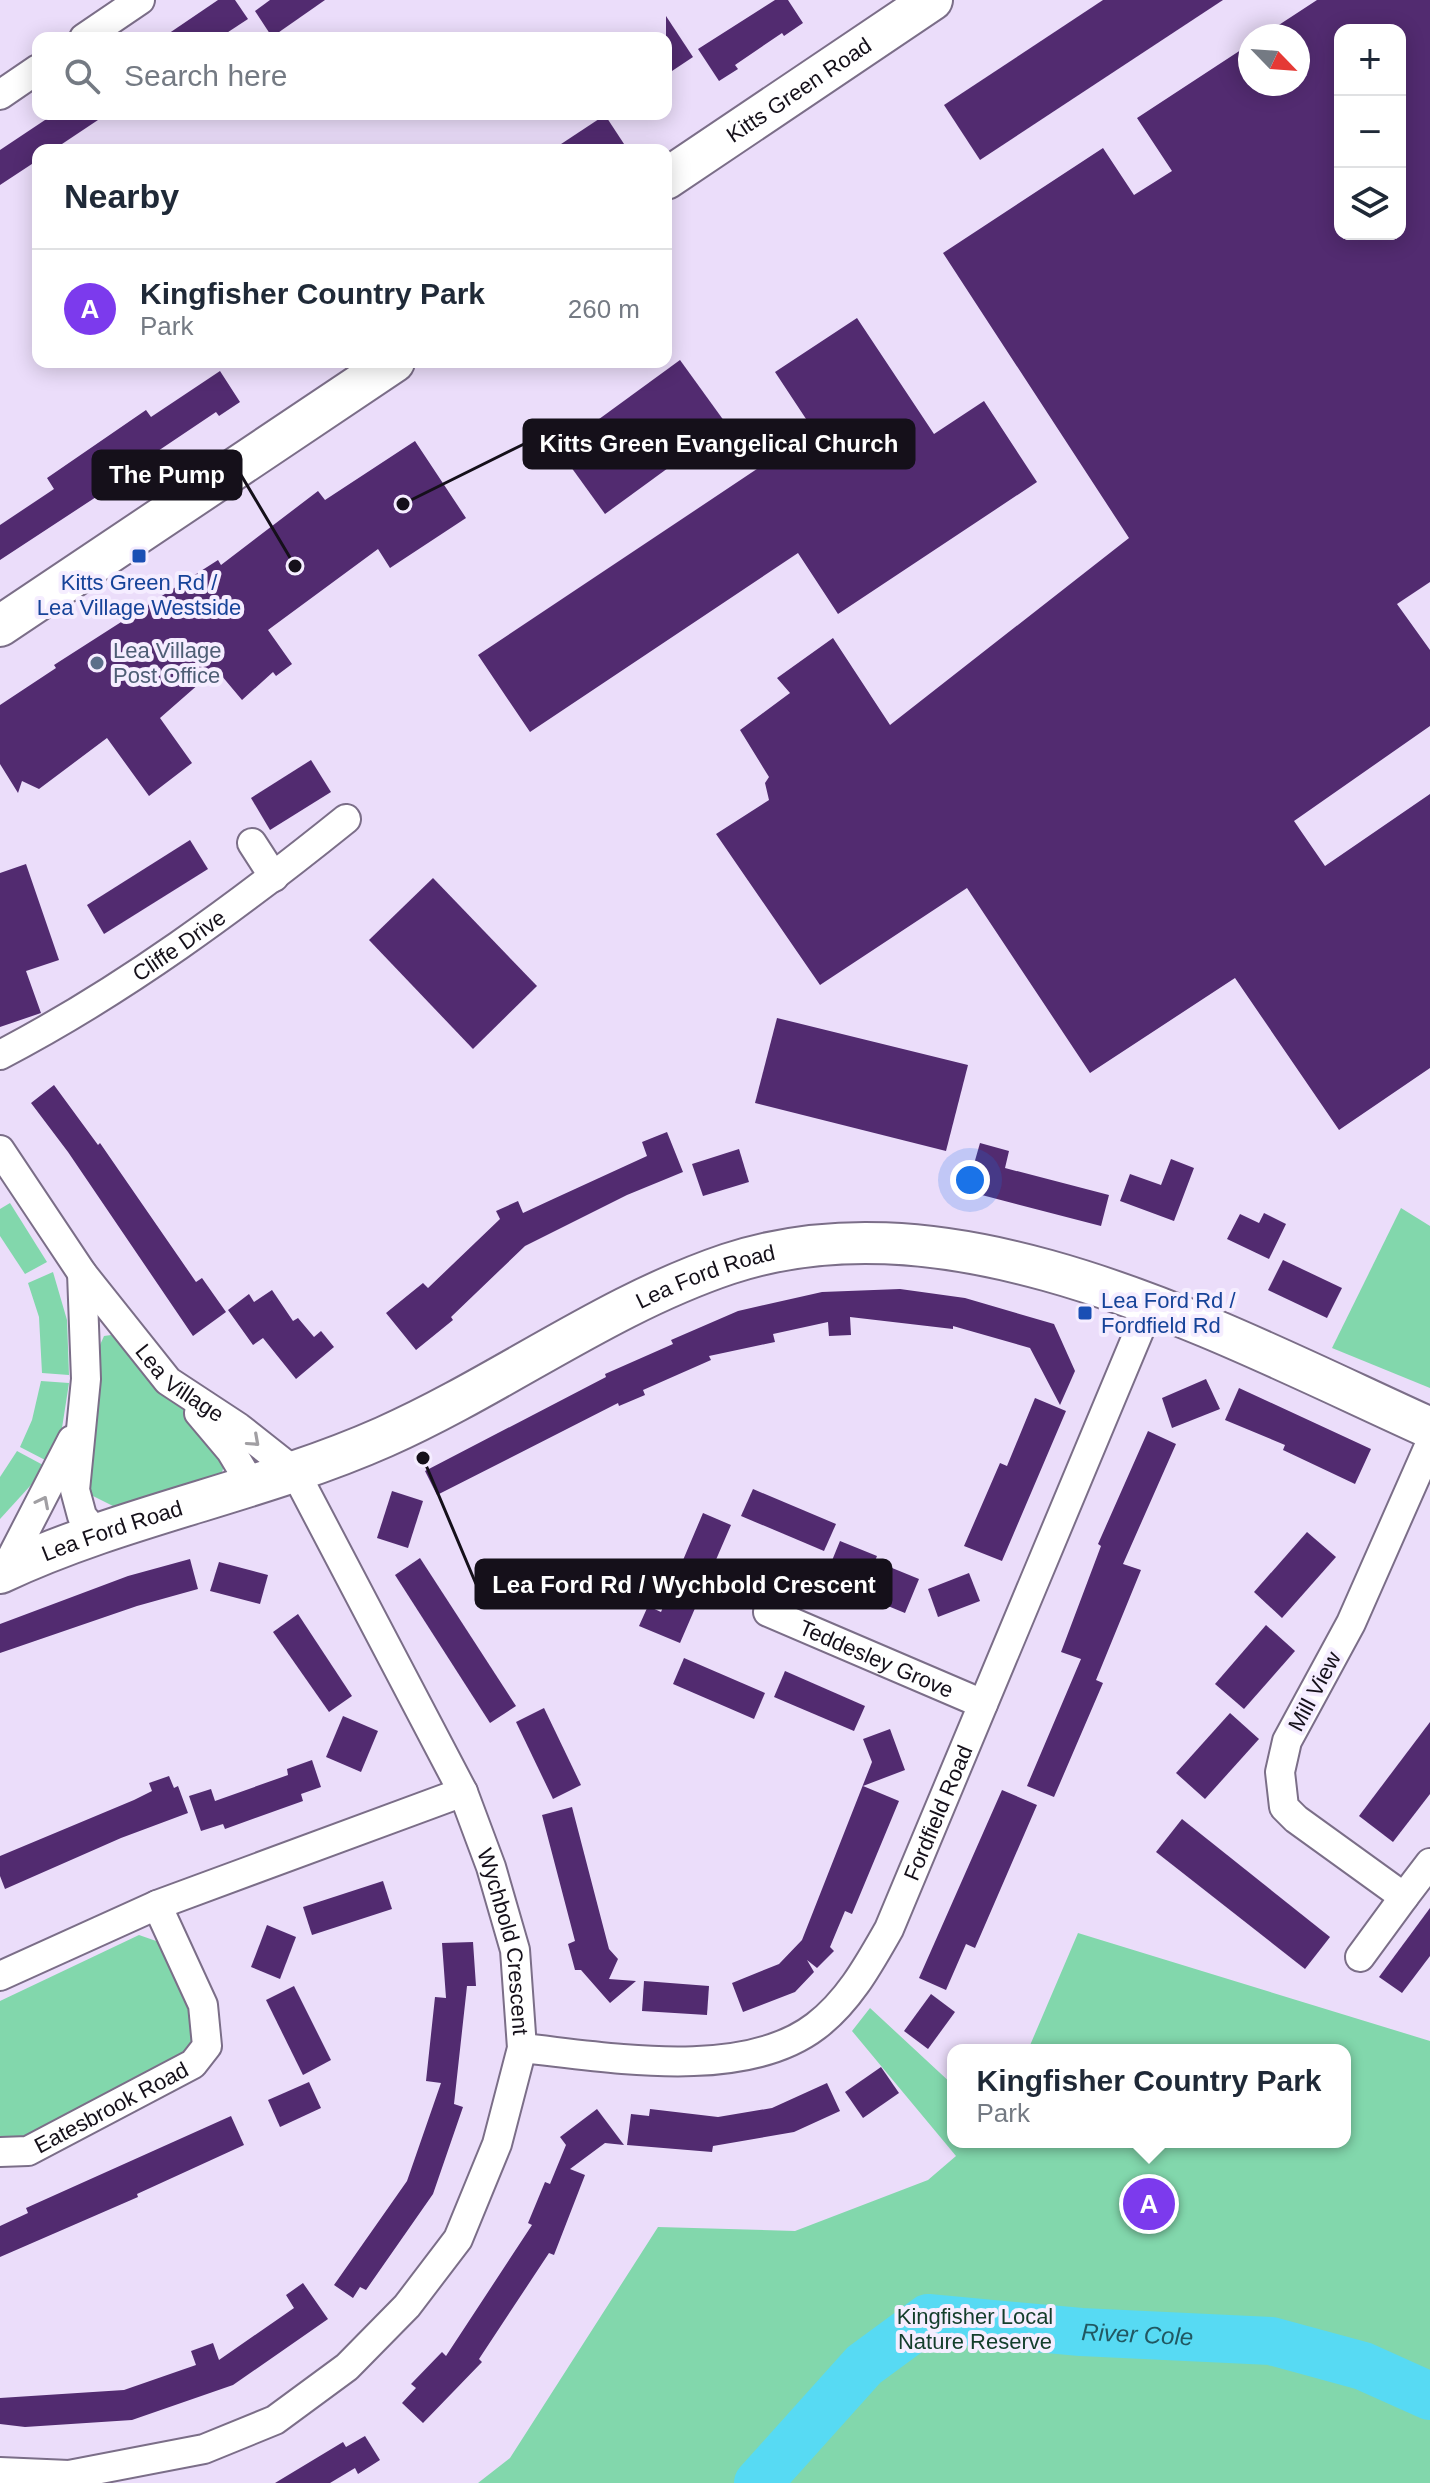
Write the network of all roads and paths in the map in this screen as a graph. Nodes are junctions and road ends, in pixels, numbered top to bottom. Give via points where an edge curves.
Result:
1 (140, 0) edge
2 (932, 0) edge
3 (93, 32) edge
4 (32, 73) edge
5 (0, 95) edge
6 (672, 175) edge
7 (385, 368) edge
8 (0, 626) edge
9 (346, 819) dead end
10 (252, 843) dead end
11 (274, 877) junction
12 (0, 1055) edge
13 (0, 1150) edge
14 (82, 1273) junction
15 (1150, 1305) junction
16 (168, 1381) junction
17 (83, 1417) junction
18 (1430, 1428) edge
19 (1430, 1444) edge
20 (295, 1472) junction
21 (252, 1486) junction
22 (97, 1534) junction
23 (2, 1572) edge
24 (768, 1612) dead end
25 (983, 1704) junction
26 (463, 1792) junction
27 (1430, 1863) edge
28 (1404, 1897) junction
29 (157, 1905) junction
30 (1360, 1957) dead end
31 (0, 1976) edge
32 (522, 2048) junction
33 (0, 2152) edge
34 (0, 2472) edge

1 - 3 street
2 - 6 street, Kitts Green Road
4 - 5 street
7 - 8 street
9 - 11 street, Cliffe Drive
10 - 11 street
11 - 12 street, Cliffe Drive via 69,1019
13 - 14 street, Lea Village
14 - 16 street, Lea Village
14 - 17 street, Lea Village via 87,1342
15 - 18 street, Lea Ford Road
15 - 20 street, Lea Ford Road via 968,1250 881,1241 764,1254 651,1297 386,1436
15 - 25 street, Fordfield Road
16 -> 20 street, Lea Village
16 - 21 street via 208,1420
17 - 22 street, Lea Village via 75,1490 82,1516
23 -> 17 street, Lea Village
19 - 28 street, Mill View via 1351,1623 1287,1741 1280,1772 1284,1807
20 - 21 street, Lea Ford Road
20 - 26 street, Wychbold Crescent
21 - 22 street, Lea Ford Road
22 - 23 street, Lea Ford Road
24 - 25 street, Teddesley Grove
25 - 32 street, Fordfield Road via 889,1929 858,1982 815,2027 764,2051 717,2061 640,2061
26 - 29 street
26 - 32 street, Wychbold Crescent via 515,1950
27 - 28 street
28 - 30 street
29 - 31 street
29 - 33 street, Eatesbrook Road via 203,2005 207,2046 193,2064 28,2151
32 - 34 street, Wychbold Crescent via 497,2144 458,2239 407,2306 347,2367 275,2420 204,2449 69,2475

